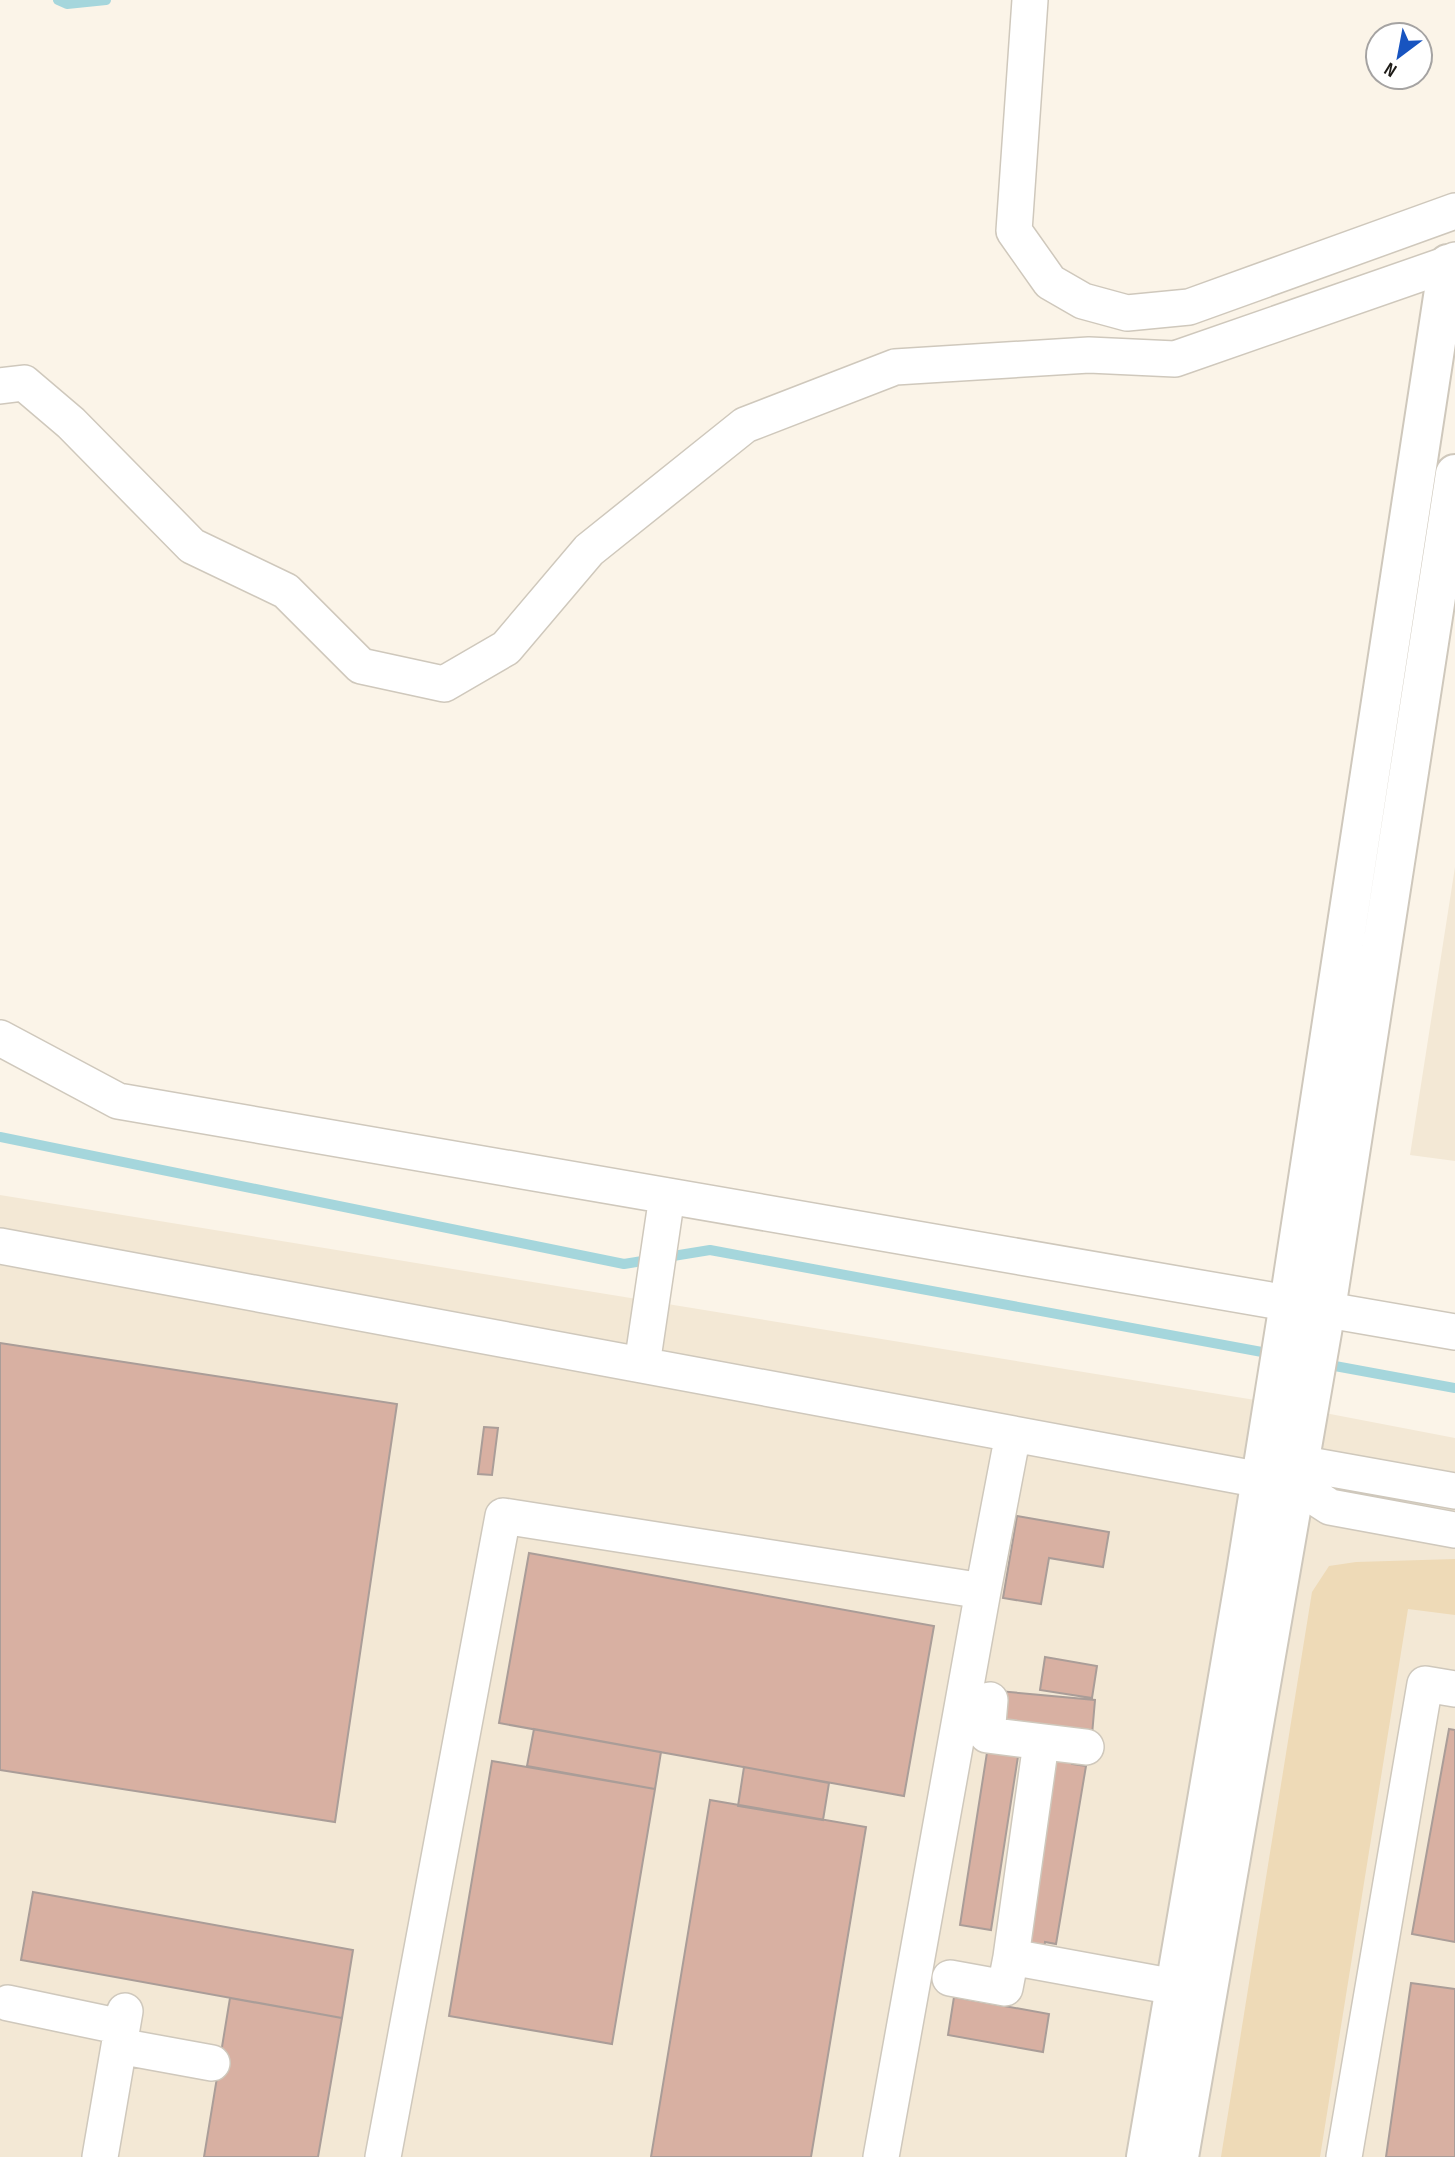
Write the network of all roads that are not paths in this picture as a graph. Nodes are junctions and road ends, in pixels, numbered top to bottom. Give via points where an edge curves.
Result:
1 (1030, 0) edge
2 (1455, 211) edge
3 (1451, 262) edge
4 (0, 386) edge
5 (1455, 474) edge
6 (0, 1038) edge
7 (665, 1212) junction
8 (0, 1226) edge
9 (0, 1246) edge
10 (1307, 1306) junction
11 (1455, 1332) edge
12 (644, 1354) junction
13 (1013, 1434) junction
14 (1280, 1471) junction
15 (1455, 1491) edge
16 (1455, 1530) edge
17 (983, 1591) junction
18 (1455, 1689) edge
19 (990, 1700) dead end
20 (1041, 1742) junction
21 (1086, 1747) dead end
22 (1011, 1957) junction
23 (950, 1978) dead end
24 (1175, 1987) junction
25 (8, 2003) dead end
26 (122, 2028) junction
27 (212, 2063) dead end
28 (100, 2157) edge
29 (383, 2157) edge
30 (881, 2157) edge
31 (1146, 2157) edge
32 (1180, 2157) edge
33 (1344, 2157) edge

1 - 2 street via 1014,231 1050,282 1083,301 1127,313 1189,307
3 - 4 street via 1175,359 1089,355 895,367 745,425 589,550 506,648 444,684 361,666 286,591 192,546 71,423 24,383
3 - 10 main road
5 - 10 main road
6 - 7 street via 118,1101
7 - 10 street
7 - 12 street
8 - 12 street
9 - 12 street
10 - 11 street
10 - 14 main road
12 - 13 street
12 - 14 street
13 - 14 street
13 - 17 street
14 - 15 street
14 - 16 street via 1330,1507
14 - 24 main road
14 - 32 main road
17 - 29 street via 503,1516
17 - 30 street
18 - 33 street via 1425,1684
19 - 20 street via 987,1735
20 - 21 street
20 - 22 street
22 - 23 street via 1005,1988
22 - 24 street
24 - 31 main road
25 - 26 street
26 - 27 street
26 - 28 street

